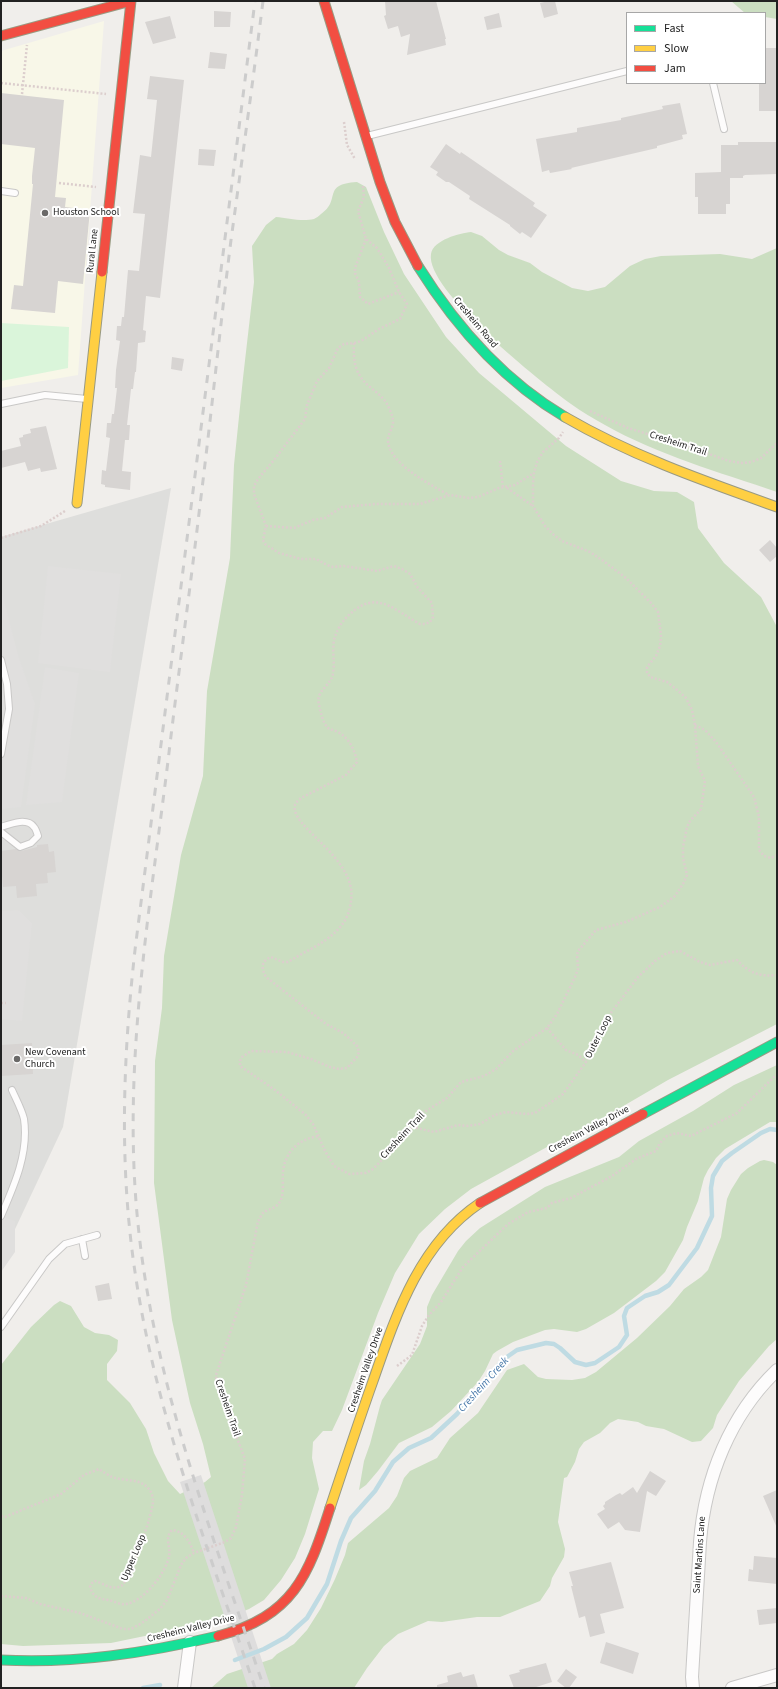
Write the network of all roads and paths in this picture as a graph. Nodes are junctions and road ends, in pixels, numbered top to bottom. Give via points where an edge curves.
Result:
1 (131, 1) edge
2 (324, 1) edge
3 (1, 36) edge
4 (27, 43) dead end
5 (626, 70) edge
6 (1, 83) edge
7 (713, 84) edge
8 (23, 85) junction
9 (22, 94) dead end
10 (109, 94) dead end
11 (724, 129) dead end
12 (366, 136) junction
13 (363, 181) dead end
14 (59, 183) dead end
15 (94, 187) dead end
16 (1, 191) edge
17 (15, 193) dead end
18 (366, 240) junction
19 (399, 292) junction
20 (354, 343) junction
21 (88, 400) junction
22 (1, 404) edge
23 (584, 409) dead end
24 (565, 429) dead end
25 (777, 443) edge
26 (500, 461) dead end
27 (534, 473) junction
28 (507, 487) junction
29 (503, 488) junction
30 (450, 495) junction
31 (77, 503) joint
32 (533, 506) junction
33 (777, 507) edge
34 (266, 526) junction
35 (1, 538) edge
36 (1, 660) edge
37 (695, 725) junction
38 (1, 754) edge
39 (1, 827) edge
40 (1, 832) edge
41 (777, 855) edge
42 (777, 975) edge
43 (1, 1003) edge
44 (6, 1003) dead end
45 (547, 1028) junction
46 (777, 1042) edge
47 (586, 1062) junction
48 (777, 1074) edge
49 (12, 1090) dead end
50 (412, 1127) junction
51 (319, 1136) junction
52 (1, 1216) edge
53 (97, 1235) dead end
54 (82, 1239) junction
55 (85, 1256) dead end
56 (1, 1327) edge
57 (380, 1363) junction
58 (777, 1370) edge
59 (1, 1516) edge
60 (194, 1553) junction
61 (1, 1596) edge
62 (190, 1642) junction
63 (1, 1660) edge
64 (777, 1675) edge
65 (184, 1688) edge
66 (693, 1688) edge
67 (732, 1688) edge

1 - 3 street
1 - 21 street, Rural Lane
2 - 12 street, Cresheim Road
4 - 8 path
5 - 12 lane
6 - 8 path
7 - 11 lane
8 - 9 path
8 - 10 path
12 - 33 street, Cresheim Road via 390,206 414,258 460,324 498,366 548,406 607,440 646,458
13 - 18 path via 364,197 358,211
14 - 15 path
16 - 17 lane
18 - 19 path via 377,248
18 - 19 path via 355,268 360,297 368,304
19 - 20 path via 407,304 400,319
20 - 30 path via 353,359 361,379 386,402 391,413 394,422 388,439 395,456 419,478
20 - 34 path via 344,344 338,348 329,368 316,382 307,405 305,419 254,486 254,494
21 - 22 lane via 46,395
21 - 31 street, Rural Lane
23 - 25 path, Cresheim Trail via 628,428 735,462 751,462 761,458
24 - 27 path via 543,452
26 - 29 path
27 - 28 path
27 - 32 path
28 - 29 path
28 - 32 path
29 - 30 path via 478,497
30 - 34 path via 420,504 342,507 325,518 294,528
31 - 35 path via 40,526
32 - 37 path, Cresheim Trail via 545,526 554,535 602,560 626,578 658,612 660,646 647,667 647,672 650,677 666,682 686,698
34 - 51 path via 263,540 279,553 301,559 316,559 334,567 377,570 394,566 402,569 410,574 418,588 428,597 433,609 430,622 420,624 374,601 356,609 337,630 332,680 318,697 326,726 346,738 354,750 357,762 346,775 300,798 295,804 295,809 310,832 339,861 352,887 348,916 342,926 322,943 288,962 270,957 262,964 266,977 326,1024 343,1033 357,1046 359,1052 353,1064 339,1069 287,1052 251,1051 242,1057 240,1066 306,1115
36 - 38 lane via 10,709
37 - 41 path via 705,730 716,742 754,797 759,817 759,850 764,856 771,858
37 - 45 path, Cresheim Trail via 698,766 705,781 701,809 687,827 683,847 687,875 684,884 675,896 660,907 626,922 596,930 578,951 578,969 575,977 557,1014
39 - 40 lane via 28,822 34,826 38,836 31,843 20,847
42 - 47 path, Outer Loop via 761,976 737,960 710,964 700,962 680,951 666,953 638,977 610,1014
43 - 44 path
45 - 47 path via 566,1050
45 - 50 path, Cresheim Trail via 513,1051 496,1069 484,1076 461,1082 447,1098 422,1114
46 - 57 street, Cresheim Valley Drive via 497,1192 463,1214 440,1238 421,1265 402,1302
47 - 50 path, Outer Loop via 563,1094 535,1113 506,1112 480,1124 458,1125 434,1132
48 - 57 path via 748,1104 727,1119 691,1136 677,1133 667,1136 656,1151 636,1159 599,1184 572,1198 552,1203 547,1208 528,1212 508,1224 463,1267 441,1302 428,1315 412,1356 396,1367
49 - 52 lane via 24,1118 24,1155
50 - 51 path, Cresheim Trail via 373,1169 358,1174 349,1174 334,1166
51 - 60 path, Cresheim Trail via 298,1142 292,1149 283,1171 282,1196 279,1203 264,1212 258,1221 246,1285 216,1375 217,1386 245,1459 236,1527 231,1538 225,1542
53 - 54 lane
54 - 55 lane
54 - 56 lane via 65,1244 49,1259
57 - 62 street, Cresheim Valley Drive via 310,1565 298,1586 280,1606 260,1621 227,1633
58 - 66 street, Saint Martins Lane via 761,1387 738,1420 720,1454 708,1491 700,1536
59 - 60 path, Upper Loop via 5,1517 61,1494 84,1474 99,1469 113,1477 137,1480 151,1492 153,1500 139,1550 125,1582 115,1588 95,1581 90,1587 95,1596 100,1600 124,1604 137,1600 153,1586 167,1566 170,1555 168,1539 172,1530 178,1530 184,1536
60 - 61 path, Cresheim Trail via 180,1565 167,1600 160,1609 131,1629 115,1627 80,1613 40,1604 26,1598
62 - 63 street, Cresheim Valley Drive via 140,1653 88,1659
62 - 65 street
64 - 67 street

